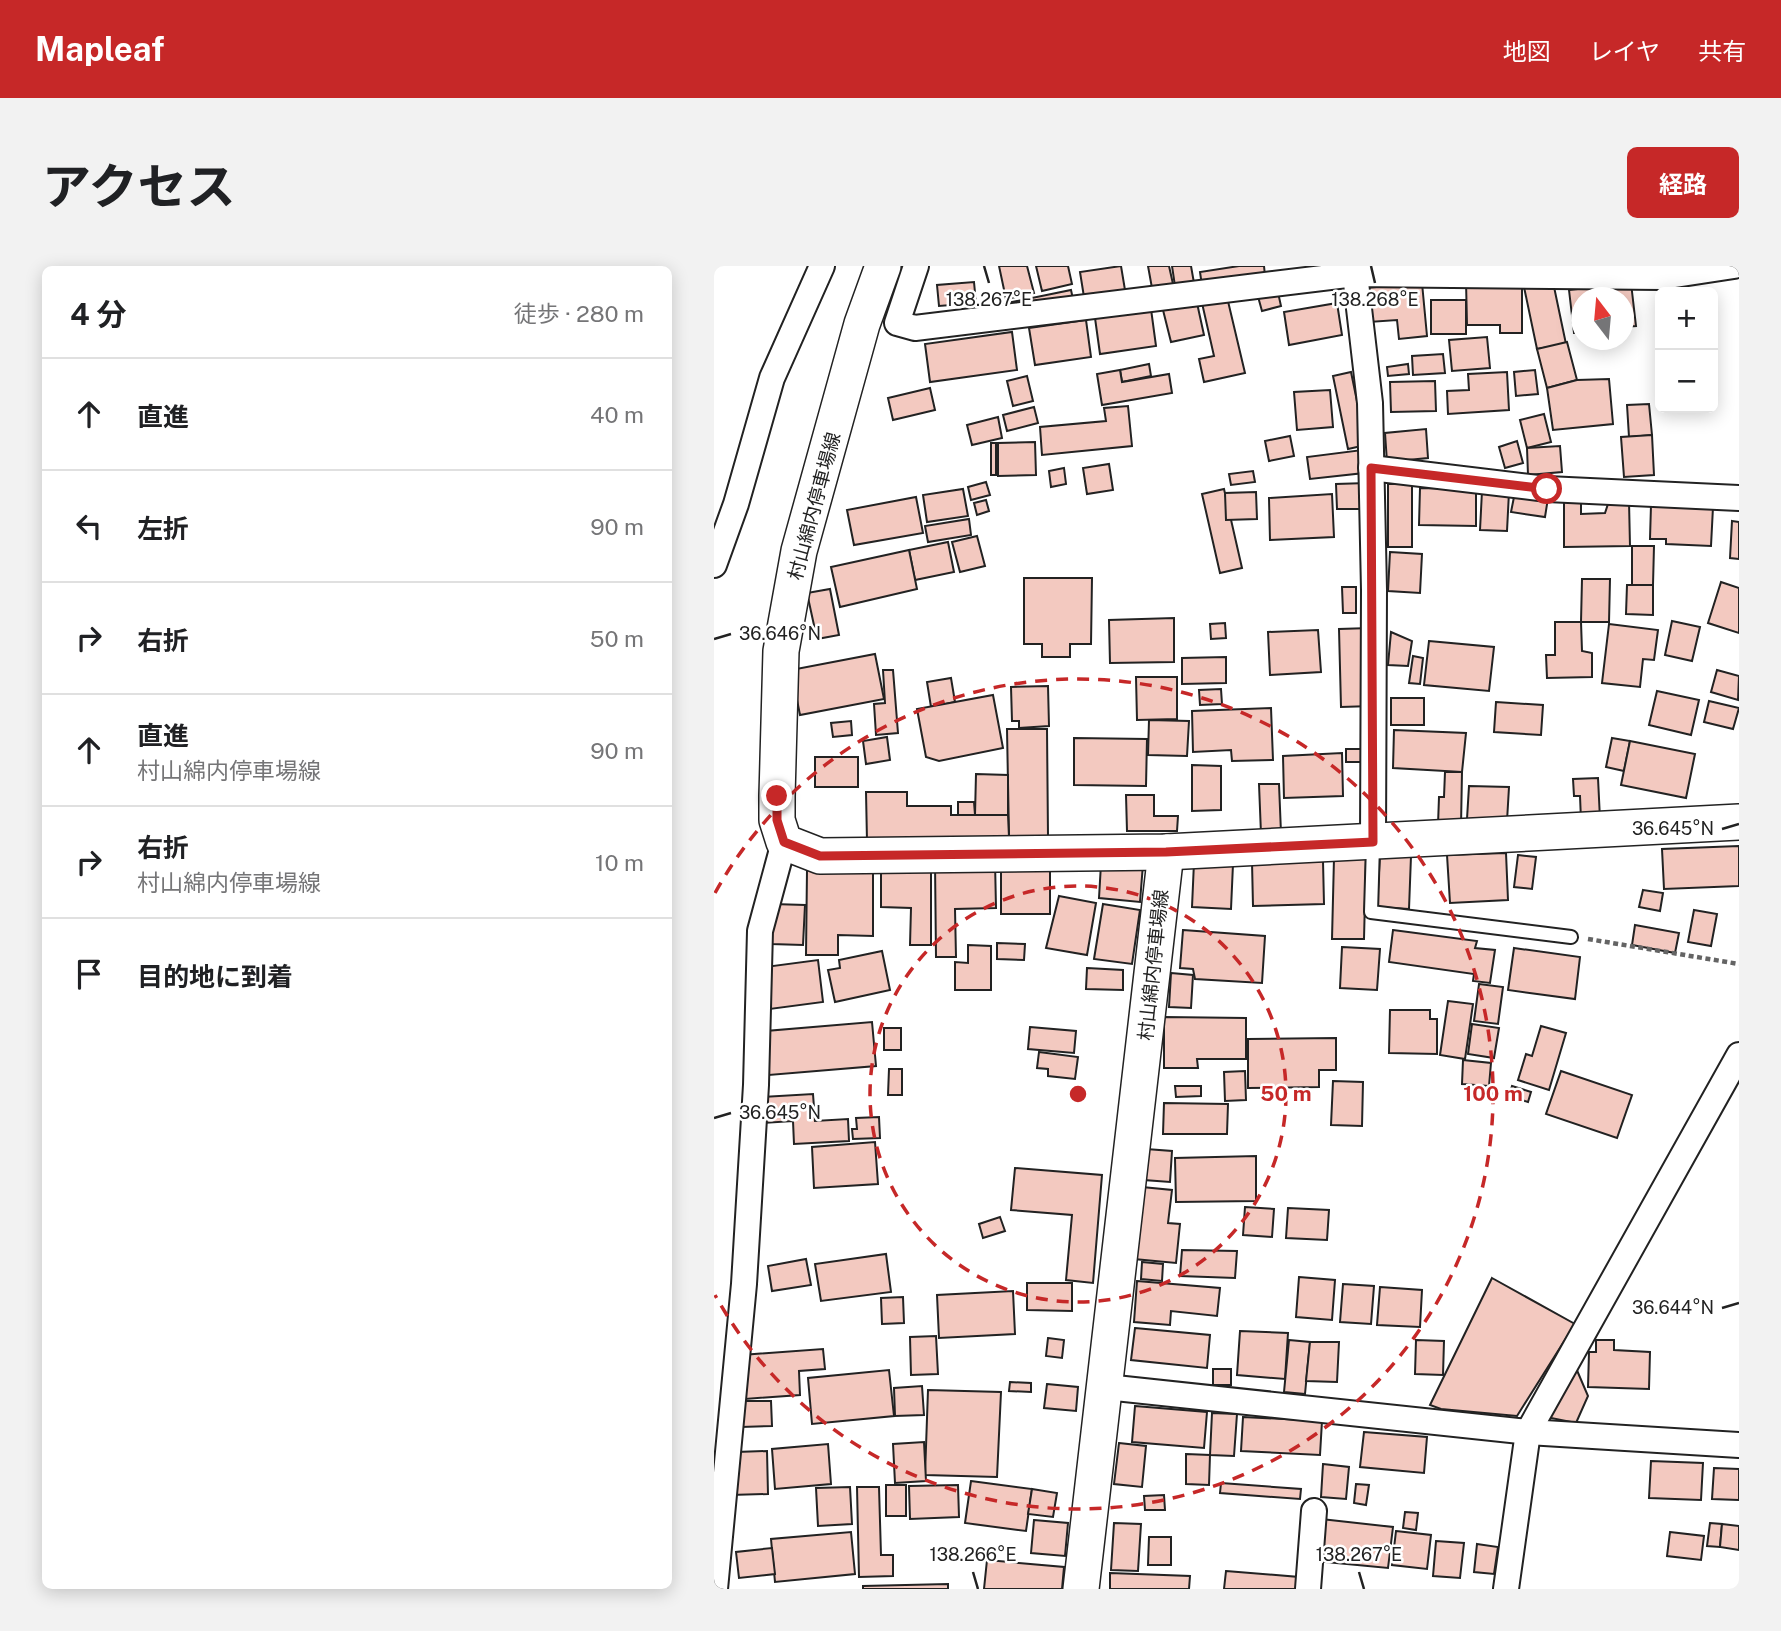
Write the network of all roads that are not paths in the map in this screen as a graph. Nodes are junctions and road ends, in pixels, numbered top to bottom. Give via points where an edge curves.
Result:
1 (822, 266) edge
2 (883, 266) edge
3 (916, 266) edge
4 (1734, 266) edge
5 (1294, 272) edge
6 (1355, 274) junction
7 (1371, 468) junction
8 (1739, 498) edge
9 (714, 565) edge
10 (1739, 822) edge
11 (784, 842) junction
12 (1373, 842) junction
13 (1166, 852) junction
14 (1571, 937) road end
15 (1739, 1055) edge
16 (1106, 1387) junction
17 (1528, 1432) junction
18 (1739, 1445) edge
19 (1314, 1511) dead end
20 (715, 1589) edge
21 (1081, 1589) edge
22 (1308, 1589) edge
23 (1506, 1589) edge

1 - 9 street via 772,379
2 - 11 main road, 村山綿内停車場線 via 862,324 799,551 780,651 777,808
3 - 5 street via 897,323 915,328
4 - 6 street via 1662,277
5 - 6 street
6 - 7 street via 1370,403
7 - 8 street via 1547,489
7 - 12 street
10 - 12 main road
11 - 13 main road via 820,856
11 - 20 street via 760,931 744,1284
12 - 13 main road
12 - 14 lane via 1371,912
13 - 16 main road, 村山綿内停車場線
15 - 17 street
16 - 17 street
16 - 21 main road, 村山綿内停車場線
17 - 18 street
17 - 23 street
19 - 22 street

